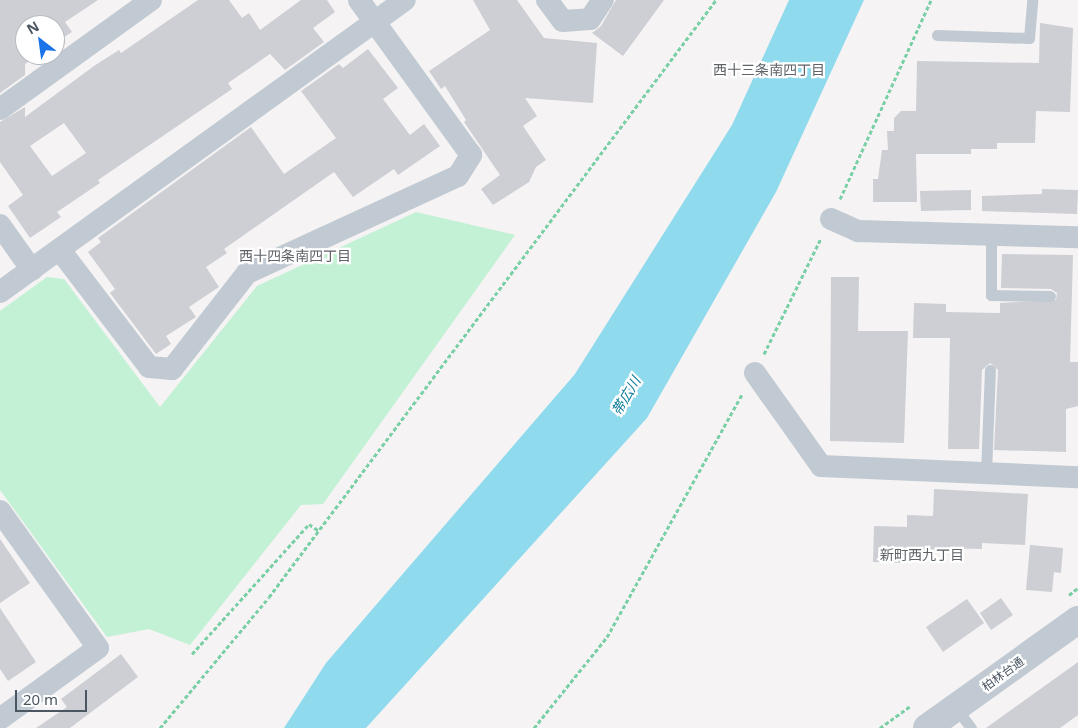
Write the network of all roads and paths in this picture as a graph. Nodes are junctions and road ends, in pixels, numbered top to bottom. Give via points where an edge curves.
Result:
1 (151, 0) edge
2 (359, 0) edge
3 (405, 0) edge
4 (547, 0) edge
5 (603, 0) edge
6 (716, 0) edge
7 (931, 0) edge
8 (1032, 0) edge
9 (374, 22) junction
10 (937, 35) dead end
11 (0, 109) edge
12 (831, 220) junction
13 (0, 225) edge
14 (992, 234) junction
15 (1078, 237) edge
16 (60, 250) junction
17 (32, 270) junction
18 (0, 292) edge
19 (1050, 296) dead end
20 (990, 370) dead end
21 (755, 373) junction
22 (986, 473) junction
23 (1078, 477) edge
24 (0, 511) edge
25 (318, 530) junction
26 (1078, 620) edge
27 (192, 654) dead end
28 (963, 718) edge
29 (0, 719) edge
30 (160, 728) edge
31 (534, 728) edge
32 (927, 728) edge

1 - 11 street
2 - 9 street
3 - 9 street
4 - 5 street via 563,21 590,19
6 - 25 path
7 - 12 path
8 - 10 lane via 1029,38
9 - 16 street
9 - 16 street via 471,155 458,176 247,273 172,369 149,367
12 - 14 street via 858,231
12 - 21 path
13 - 17 street
14 - 15 street
14 - 19 lane via 991,295
16 - 17 street
17 - 18 street
20 - 22 lane
21 - 22 street via 821,466
21 - 31 path via 607,637
22 - 23 street
24 - 29 street via 98,648
25 - 27 path via 309,524
25 - 30 path via 269,597
26 - 28 street, 柏林台通
28 - 32 street, 柏林台通

